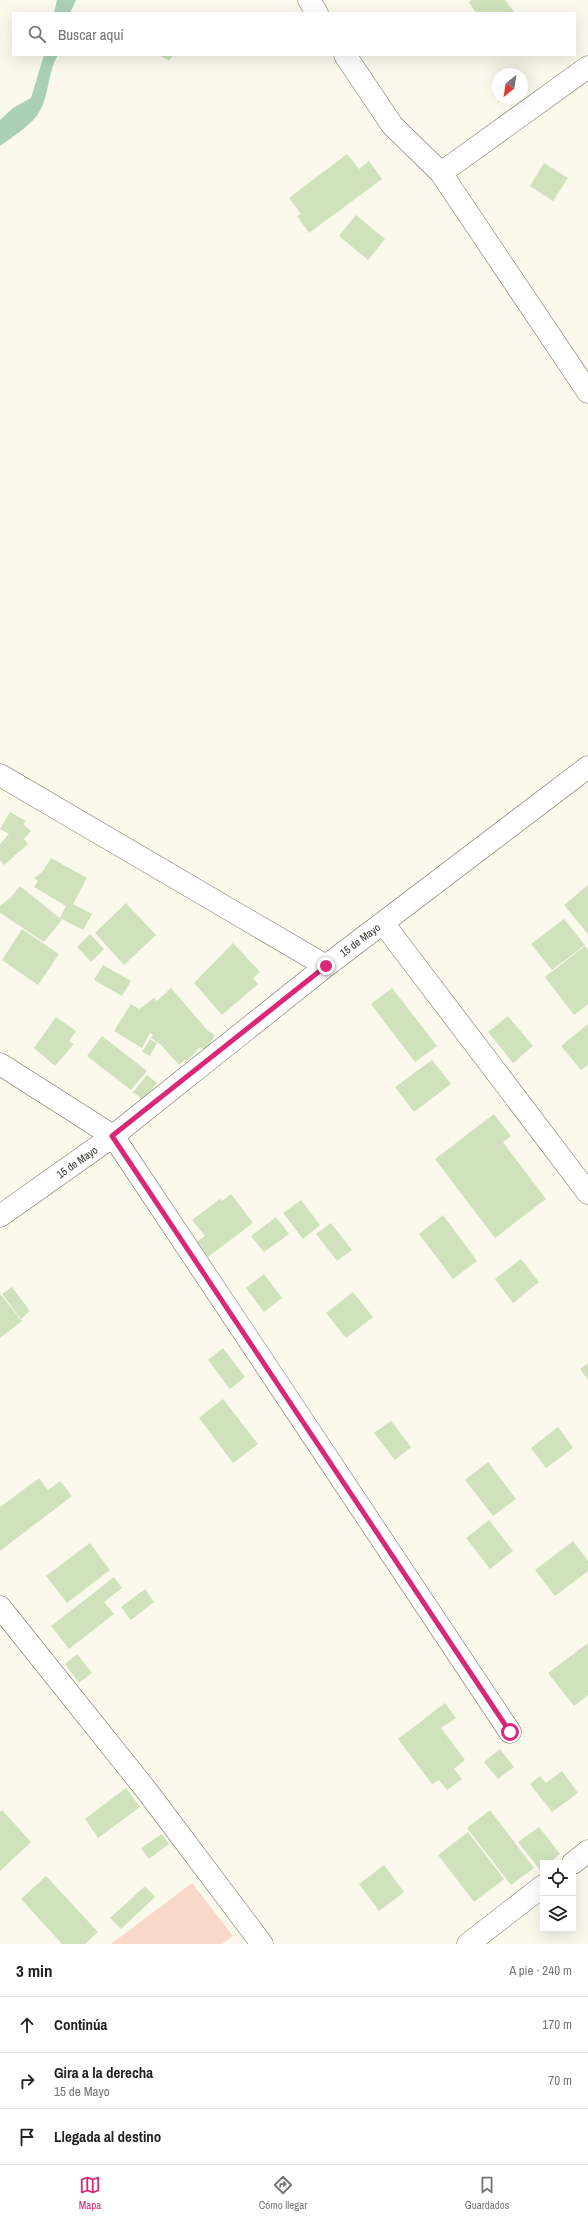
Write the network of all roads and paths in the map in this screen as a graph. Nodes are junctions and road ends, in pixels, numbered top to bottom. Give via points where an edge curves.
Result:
1 (309, 0) edge
2 (316, 12) edge
3 (346, 56) edge
4 (588, 67) edge
5 (441, 173) junction
6 (588, 392) edge
7 (588, 768) edge
8 (0, 776) edge
9 (383, 923) junction
10 (326, 966) junction
11 (0, 1064) edge
12 (112, 1136) junction
13 (588, 1194) edge
14 (0, 1216) edge
15 (0, 1607) edge
16 (510, 1732) dead end
17 (588, 1852) edge
18 (576, 1861) edge
19 (540, 1888) edge
20 (262, 1944) edge
21 (468, 1944) edge

1 - 2 street
3 - 5 street via 392,125
4 - 5 street
5 - 6 street
7 - 9 street, 15 de Mayo
8 - 10 street
9 - 10 street, 15 de Mayo
9 - 13 street
10 - 12 street, 15 de Mayo
11 - 12 street
12 - 14 street, 15 de Mayo
12 - 16 street
15 - 20 street via 147,1791
17 - 18 street
19 - 21 street

